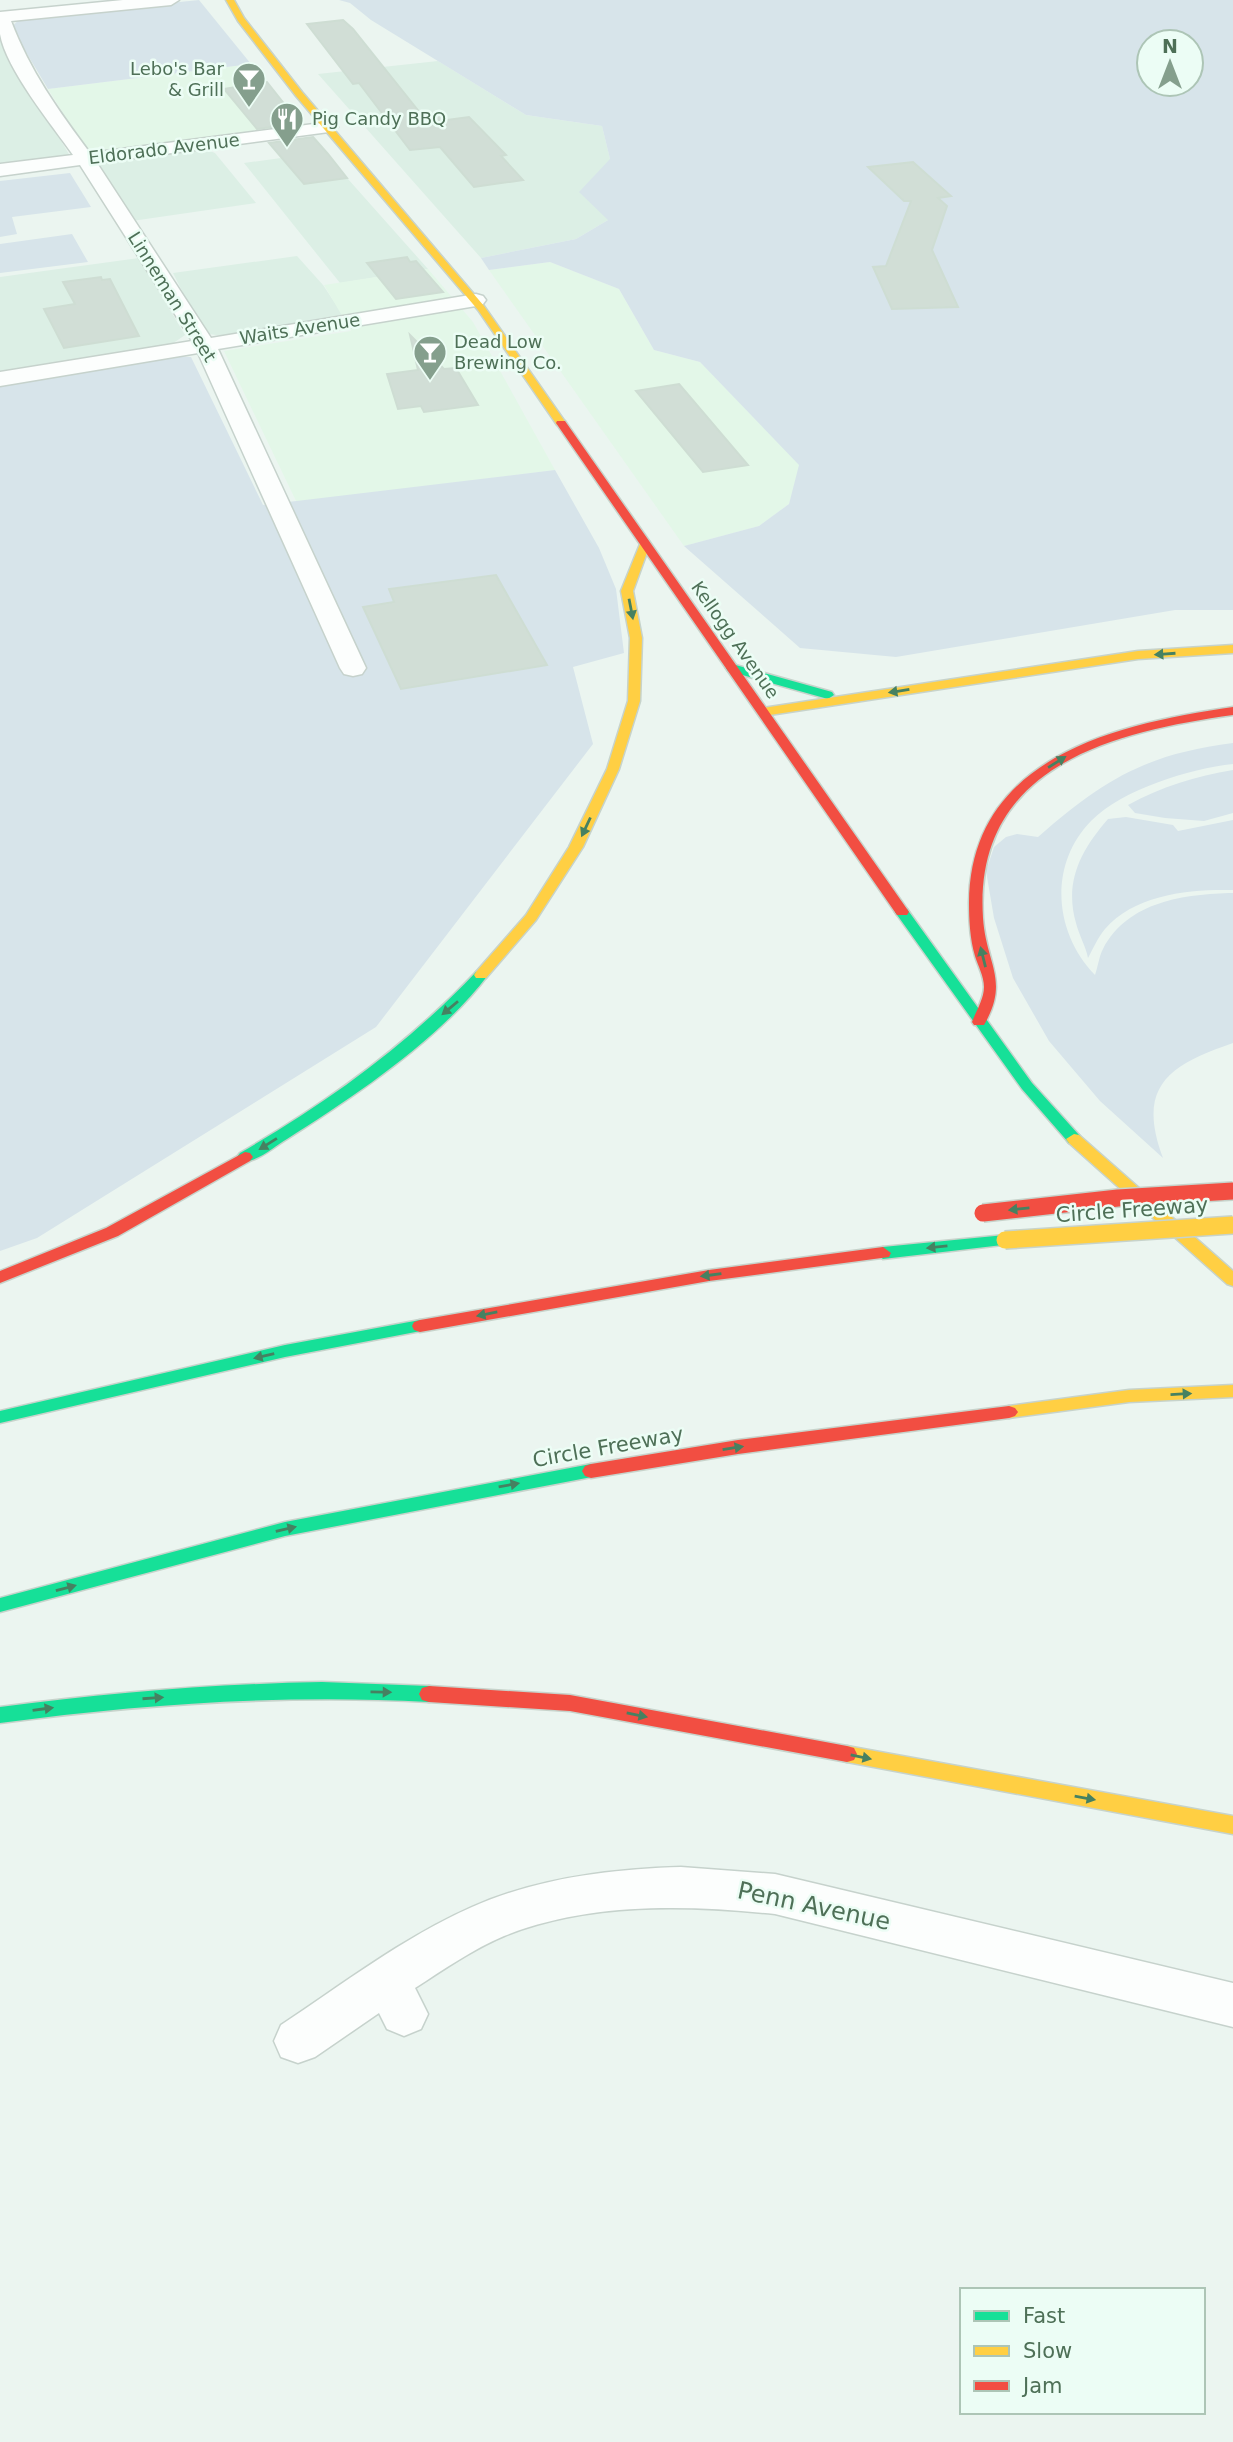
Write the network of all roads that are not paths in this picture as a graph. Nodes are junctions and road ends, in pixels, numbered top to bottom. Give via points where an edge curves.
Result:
1 (171, 0) edge
2 (230, 0) edge
3 (1, 17) edge
4 (329, 127) junction
5 (85, 159) junction
6 (0, 170) edge
7 (476, 300) junction
8 (205, 344) junction
9 (0, 379) edge
10 (645, 544) junction
11 (1233, 649) edge
12 (353, 668) dead end
13 (732, 668) junction
14 (851, 698) junction
15 (1233, 711) edge
16 (763, 712) junction
17 (979, 1022) junction
18 (1233, 1191) edge
19 (977, 1215) dead end
20 (1233, 1225) edge
21 (908, 1234) dead end
22 (807, 1261) junction
23 (0, 1278) edge
24 (1233, 1280) edge
25 (1233, 1391) edge
26 (0, 1417) edge
27 (0, 1605) edge
28 (0, 1715) edge
29 (1233, 1825) edge
30 (1233, 2005) edge
31 (298, 2041) dead end

1 - 3 street
2 - 4 main road, Kellogg Avenue
3 - 5 street, Linneman Street via 16,56
4 - 5 street, Eldorado Avenue
4 - 7 main road, Kellogg Avenue
5 - 6 street, Eldorado Avenue
5 - 8 street, Linneman Street
7 - 8 street, Waits Avenue
7 - 10 main road, Kellogg Avenue
8 - 9 street, Waits Avenue
8 - 12 street, Linneman Street
10 - 13 main road, Kellogg Avenue
10 -> 23 main road via 627,591 636,639 634,701 612,769 576,847 531,917 459,1000 361,1082 265,1146 112,1232
11 -> 14 main road via 1124,657
13 - 14 main road via 792,687
13 - 16 main road, Kellogg Avenue
14 - 16 main road
17 -> 15 main road via 991,985 977,929 976,867 980,847 1000,810 1029,781 1077,750 1138,727
16 - 17 main road, Kellogg Avenue
17 - 24 main road, Kellogg Avenue via 1076,1141
18 -> 19 main road, bridge via 1118,1198
20 -> 22 main road, Circle Freeway, bridge via 1005,1240
21 - 22 main road
22 -> 26 main road, Circle Freeway via 627,1288 285,1351
27 -> 25 main road, Circle Freeway via 285,1529 463,1494 738,1447 1129,1396
28 -> 29 main road via 85,1703 268,1691 420,1693 570,1703
30 - 31 street, Penn Avenue via 775,1894 706,1886 636,1888 559,1899 489,1922 395,1997

